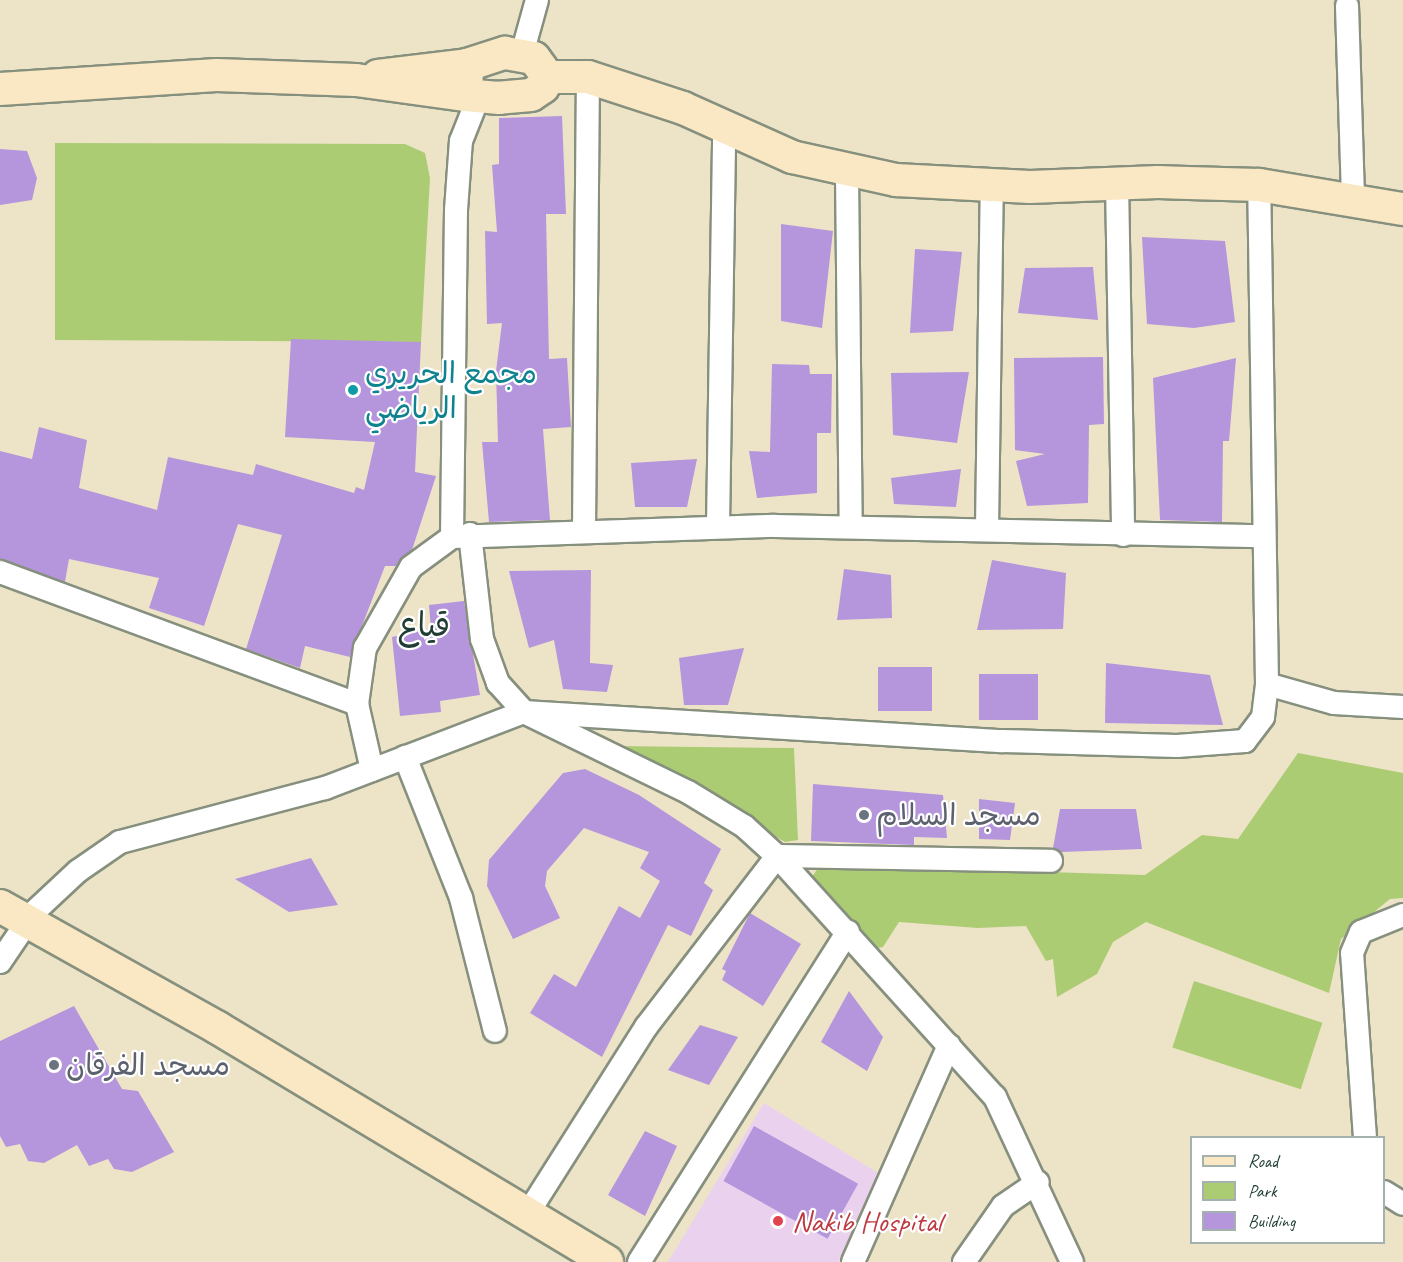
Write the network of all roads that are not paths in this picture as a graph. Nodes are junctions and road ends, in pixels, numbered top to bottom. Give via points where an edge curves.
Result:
1 (537, 0) edge
2 (1347, 6) dead end
3 (522, 54) junction
4 (588, 77) junction
5 (548, 78) junction
6 (470, 86) junction
7 (0, 89) edge
8 (724, 130) junction
9 (847, 172) junction
10 (1117, 182) junction
11 (1259, 184) junction
12 (992, 187) junction
13 (1353, 198) junction
14 (1403, 209) edge
15 (718, 526) junction
16 (851, 526) junction
17 (987, 529) junction
18 (584, 530) junction
19 (1123, 535) junction
20 (461, 536) junction
21 (1262, 536) junction
22 (0, 572) edge
23 (1267, 684) junction
24 (357, 704) junction
25 (1403, 707) edge
26 (524, 712) junction
27 (405, 758) junction
28 (372, 770) junction
29 (777, 856) junction
30 (1051, 861) dead end
31 (14, 914) edge
32 (1403, 915) edge
33 (848, 932) junction
34 (0, 962) edge
35 (495, 1031) dead end
36 (949, 1045) junction
37 (1365, 1136) edge
38 (1038, 1182) junction
39 (1385, 1193) edge
40 (1403, 1204) edge
41 (526, 1216) junction
42 (607, 1262) edge
43 (639, 1262) edge
44 (853, 1262) edge
45 (964, 1262) edge
46 (1072, 1262) edge

1 - 3 street
2 - 13 street
3 - 5 main road via 534,58
3 - 6 main road via 483,57
4 - 5 main road
4 - 8 main road via 683,108
4 - 18 street
5 - 6 main road via 531,95
6 - 7 main road via 217,75
6 - 20 street via 456,210
8 - 9 main road
8 - 15 street
9 - 12 main road
9 - 16 street
10 - 11 main road
10 - 12 main road
10 - 19 street
11 - 13 main road
11 - 21 street
12 - 17 street
13 - 14 main road
15 - 16 street
15 - 18 street
16 - 17 street
17 - 19 street
18 - 20 street
19 - 21 street
20 - 24 street via 424,553 395,589 365,648
20 - 26 street via 489,663 498,683
21 - 23 street
22 - 24 street
23 - 25 street via 1334,703
23 - 26 street via 1263,717 1254,735 1226,745 934,738
24 - 28 street
26 - 27 street
26 - 29 street via 688,792 744,826
27 - 28 street
27 - 35 street via 461,898
28 - 31 street via 300,796 132,837
29 - 30 street
29 - 33 street
29 - 41 street via 646,1027
31 - 34 street
31 - 41 main road via 218,1028
32 - 37 street via 1361,932 1352,953
33 - 36 street
33 - 43 street
36 - 38 street via 995,1096
36 - 44 street
38 - 45 street via 1003,1206
38 - 46 street
39 - 40 street
41 - 42 main road

